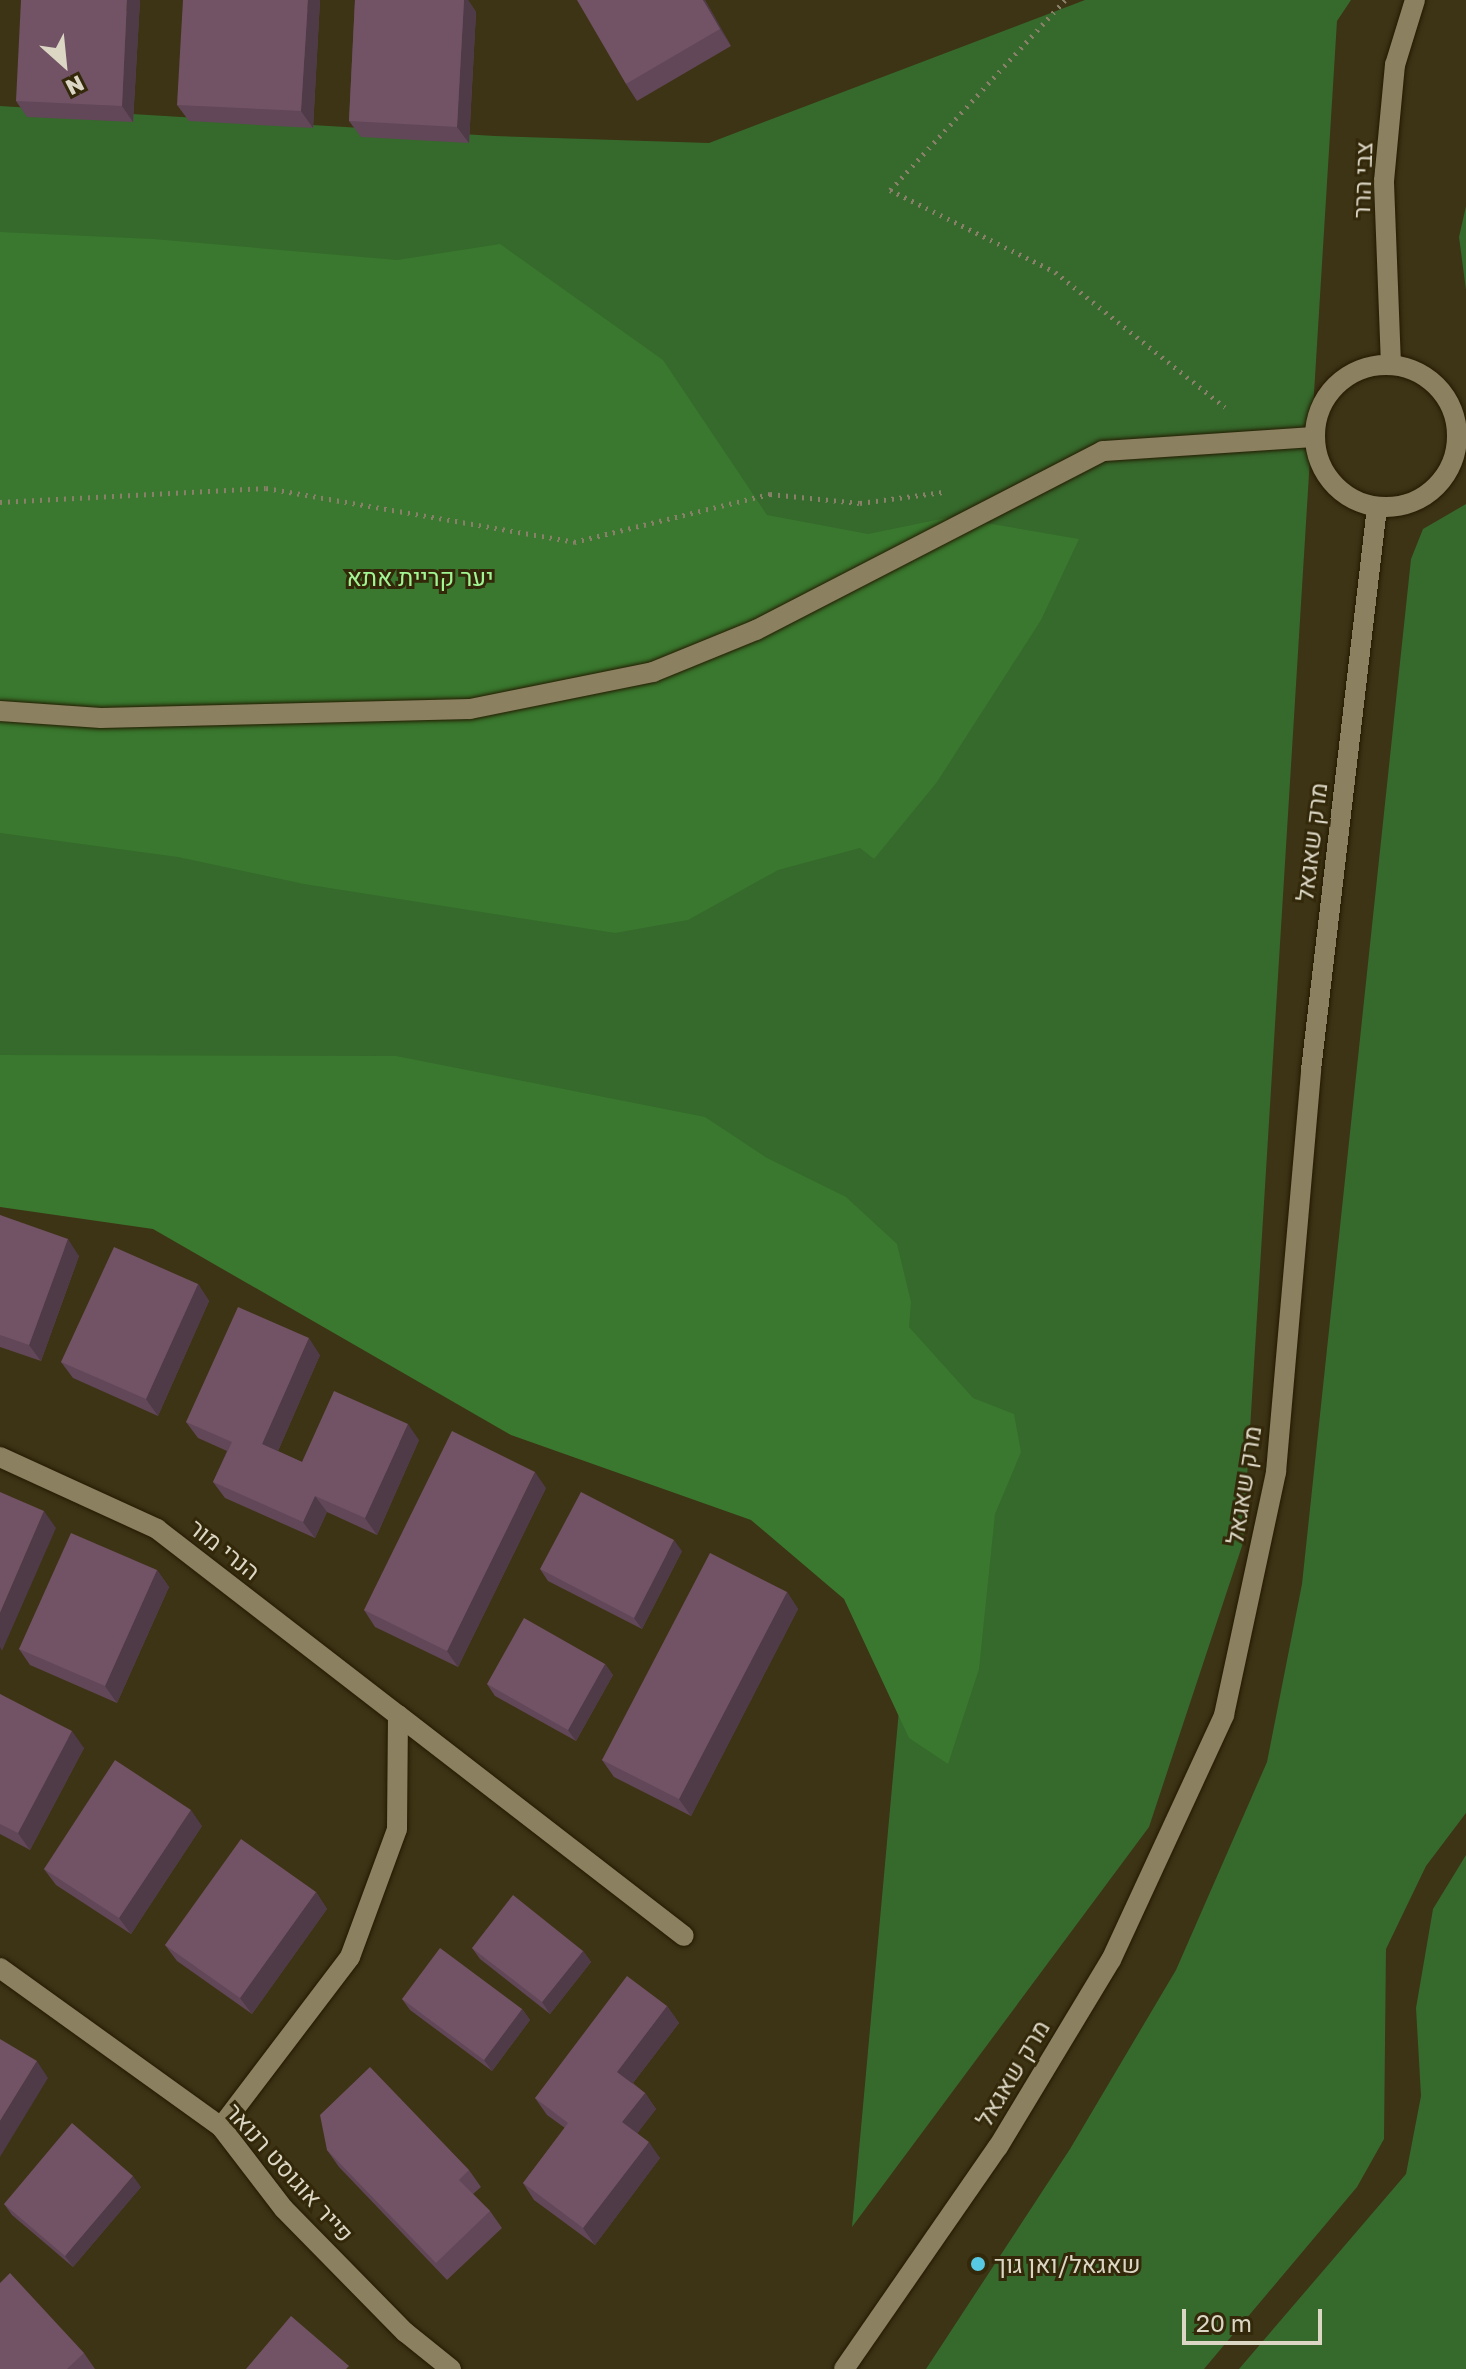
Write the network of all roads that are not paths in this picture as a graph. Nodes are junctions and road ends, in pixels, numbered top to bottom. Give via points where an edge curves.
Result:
1 (1415, 0) edge
2 (1391, 365) junction
3 (1462, 436) edge
4 (1315, 437) junction
5 (1377, 507) junction
6 (0, 711) edge
7 (0, 1457) edge
8 (398, 1715) junction
9 (684, 1936) dead end
10 (0, 1968) edge
11 (221, 2127) junction
12 (451, 2369) edge
13 (844, 2369) edge

1 - 2 street, צבי הרר via 1395,65 1384,181
2 - 3 street via 1411,369 1445,395
2 - 4 street via 1367,367 1329,393 1318,414
3 - 5 street via 1442,480 1424,496
4 - 5 street via 1326,475 1340,491
4 - 6 street via 1103,451 756,630 653,672 470,709 101,718
5 - 13 street, מרק שאגאל via 1311,1070 1276,1472 1224,1715 1111,1960 998,2147
7 - 8 street, הנרי מור via 157,1529
8 - 9 street, הנרי מור
8 - 11 street via 397,1829 350,1957
10 - 11 street, פייר אוגוסט רנואר
11 - 12 street, פייר אוגוסט רנואר via 284,2209 405,2332

